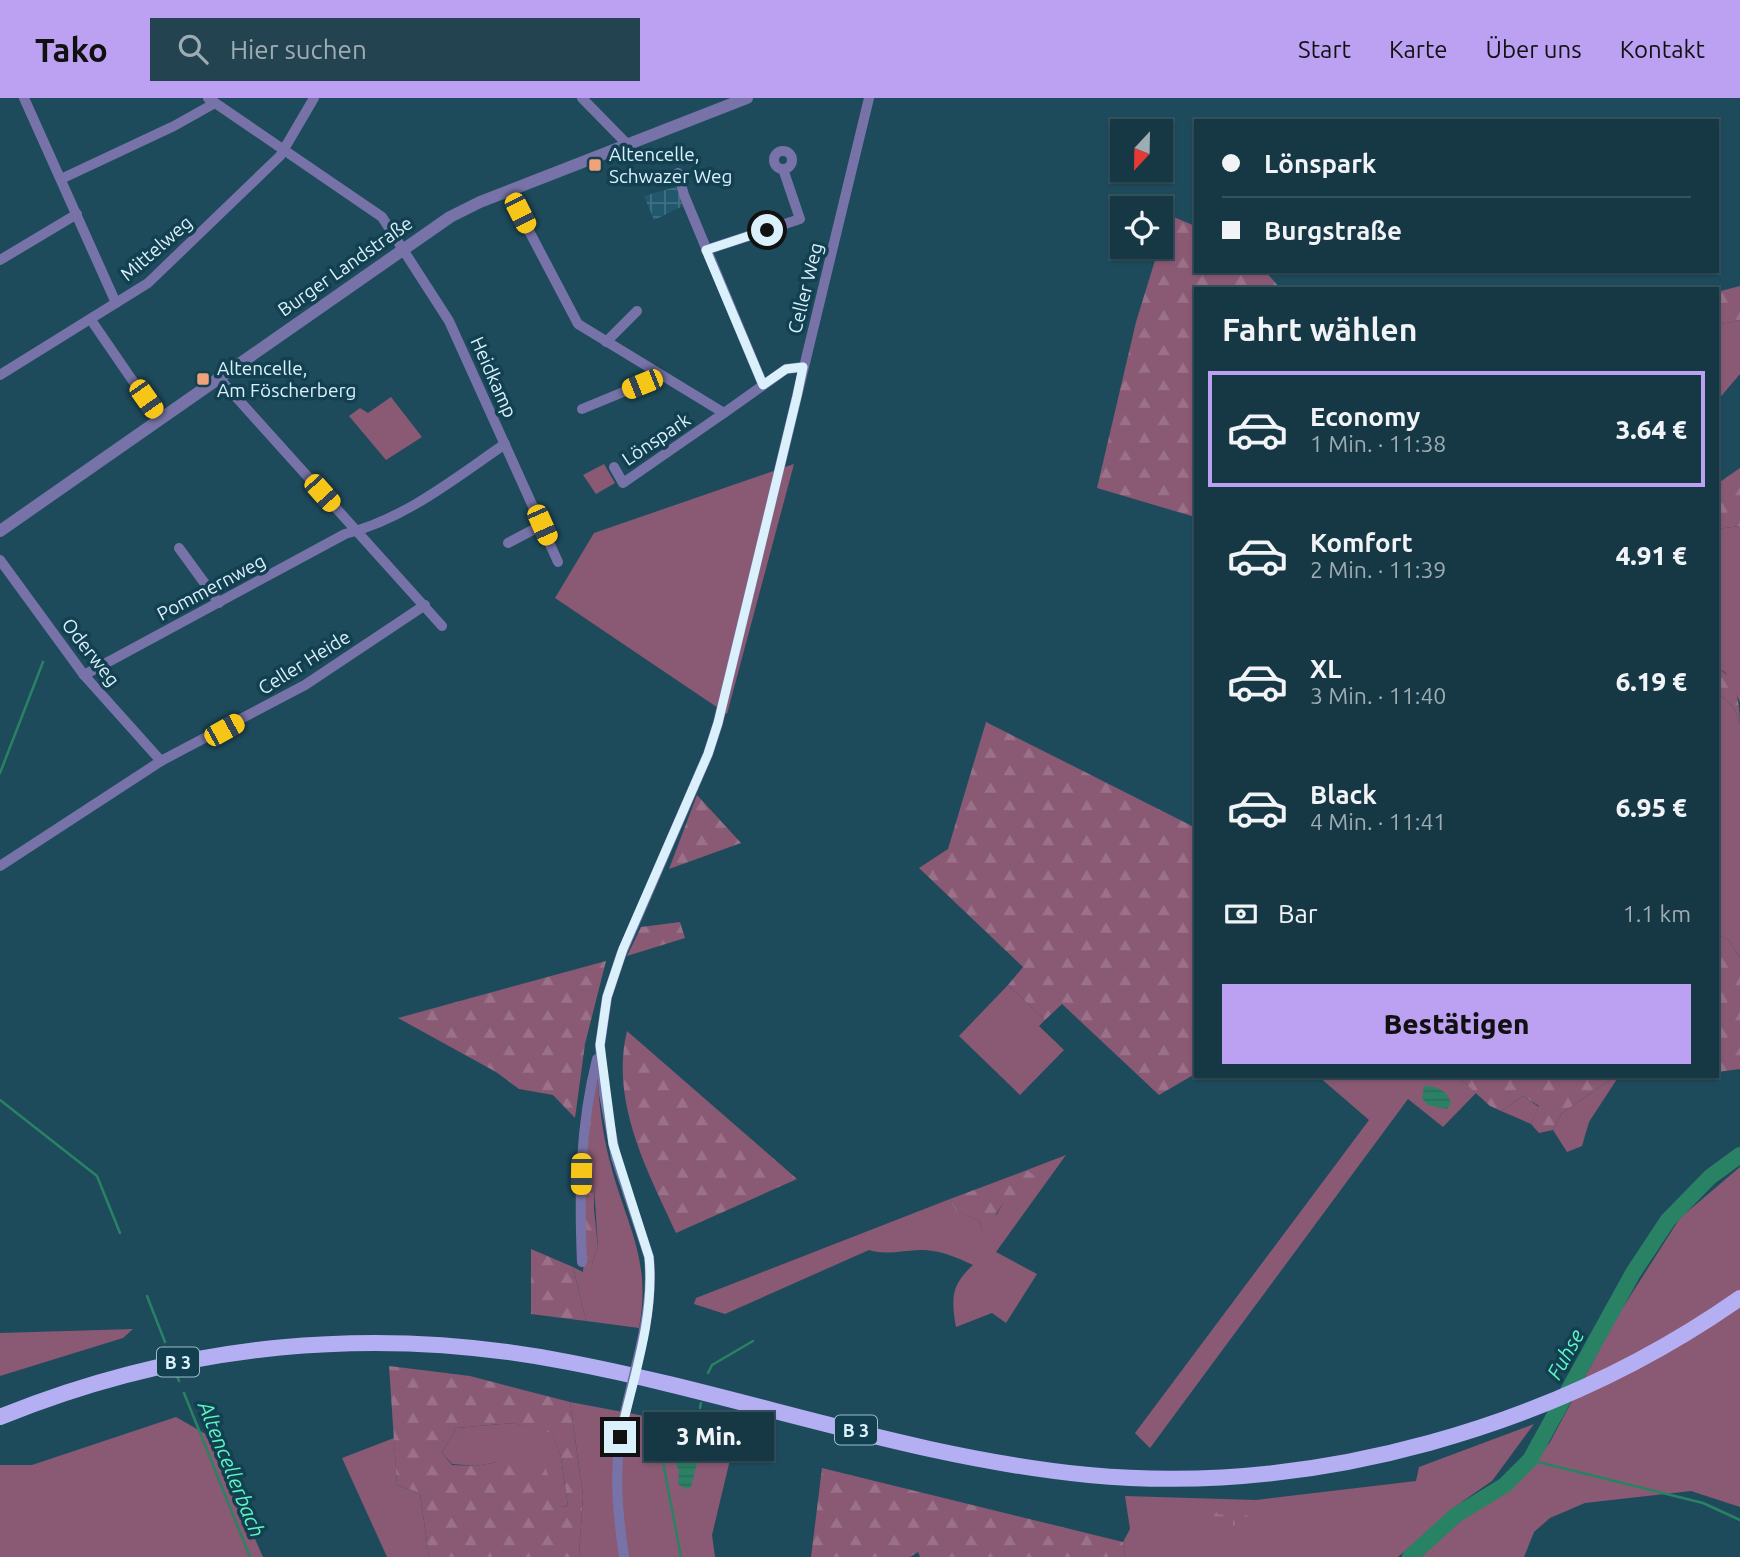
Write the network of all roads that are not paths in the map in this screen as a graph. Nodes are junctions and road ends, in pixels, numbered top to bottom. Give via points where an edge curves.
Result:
1 (24, 98) edge
2 (314, 98) edge
3 (582, 98) edge
4 (747, 98) edge
5 (869, 98) edge
6 (211, 101) edge
7 (627, 144) junction
8 (284, 150) junction
9 (783, 169) dead end
10 (678, 173) dead end
11 (61, 179) junction
12 (508, 191) junction
13 (77, 214) junction
14 (404, 249) junction
15 (706, 250) junction
16 (0, 260) edge
17 (116, 303) junction
18 (637, 311) dead end
19 (91, 320) junction
20 (606, 342) junction
21 (803, 367) junction
22 (0, 376) edge
23 (662, 376) junction
24 (219, 378) junction
25 (763, 385) junction
26 (582, 409) dead end
27 (724, 414) junction
28 (159, 419) junction
29 (505, 444) junction
30 (614, 467) dead end
31 (542, 525) junction
32 (0, 531) edge
33 (356, 531) junction
34 (508, 542) dead end
35 (179, 548) dead end
36 (0, 560) edge
37 (558, 562) dead end
38 (219, 603) junction
39 (425, 605) junction
40 (442, 626) dead end
41 (84, 675) junction
42 (161, 761) junction
43 (0, 866) edge
44 (600, 1045) junction
45 (582, 1262) dead end
46 (1740, 1298) edge
47 (3, 1415) edge
48 (624, 1557) edge

1 - 11 street
2 - 8 street, Mittelweg
3 - 7 street
4 - 7 street, Burger Landstraße
5 - 21 street, Celler Weg
6 - 8 street, Heidkamp
6 - 11 street via 174,126
7 - 12 street, Burger Landstraße
8 - 14 street, Heidkamp via 382,218
8 - 17 street, Mittelweg via 148,283
9 - 15 street via 800,219
10 - 15 street
11 - 13 street
12 - 14 street, Burger Landstraße via 450,217
12 - 20 street, Lönspark via 578,324
13 - 16 street
13 - 17 street
14 - 24 street, Burger Landstraße
14 - 29 street, Heidkamp via 449,321
15 - 25 street
17 - 19 street, Mittelweg
18 - 20 street
19 - 22 street, Mittelweg
19 - 28 street
20 - 23 street, Lönspark
21 - 25 street, Lönspark via 786,369
21 - 44 street, Celler Weg via 718,723 618,963
23 - 26 street
23 - 27 street, Lönspark
24 - 28 street, Burger Landstraße
24 - 33 street
25 - 27 street, Lönspark
27 - 30 street, Lönspark via 623,483
28 - 32 street, Burger Landstraße
29 - 31 street, Heidkamp
29 - 33 street, Pommernweg via 423,500
31 - 34 street
31 - 37 street, Heidkamp
33 - 38 street, Pommernweg
33 - 39 street
35 - 38 street
36 - 41 street, Oderweg
38 - 41 street, Pommernweg
39 - 40 street
39 - 42 street, Celler Heide via 305,684
41 - 42 street, Oderweg
42 - 43 street, Celler Heide
44 - 45 street, Celler Weg via 582,1154
44 - 48 street, Celler Weg, bridge via 616,1158 649,1257 651,1295 616,1475
46 - 47 highway, B 3 via 1615,1373 1522,1411 1405,1447 1257,1474 1090,1475 949,1452 568,1362 491,1349 394,1342 253,1348 151,1368 50,1398 32,1396

